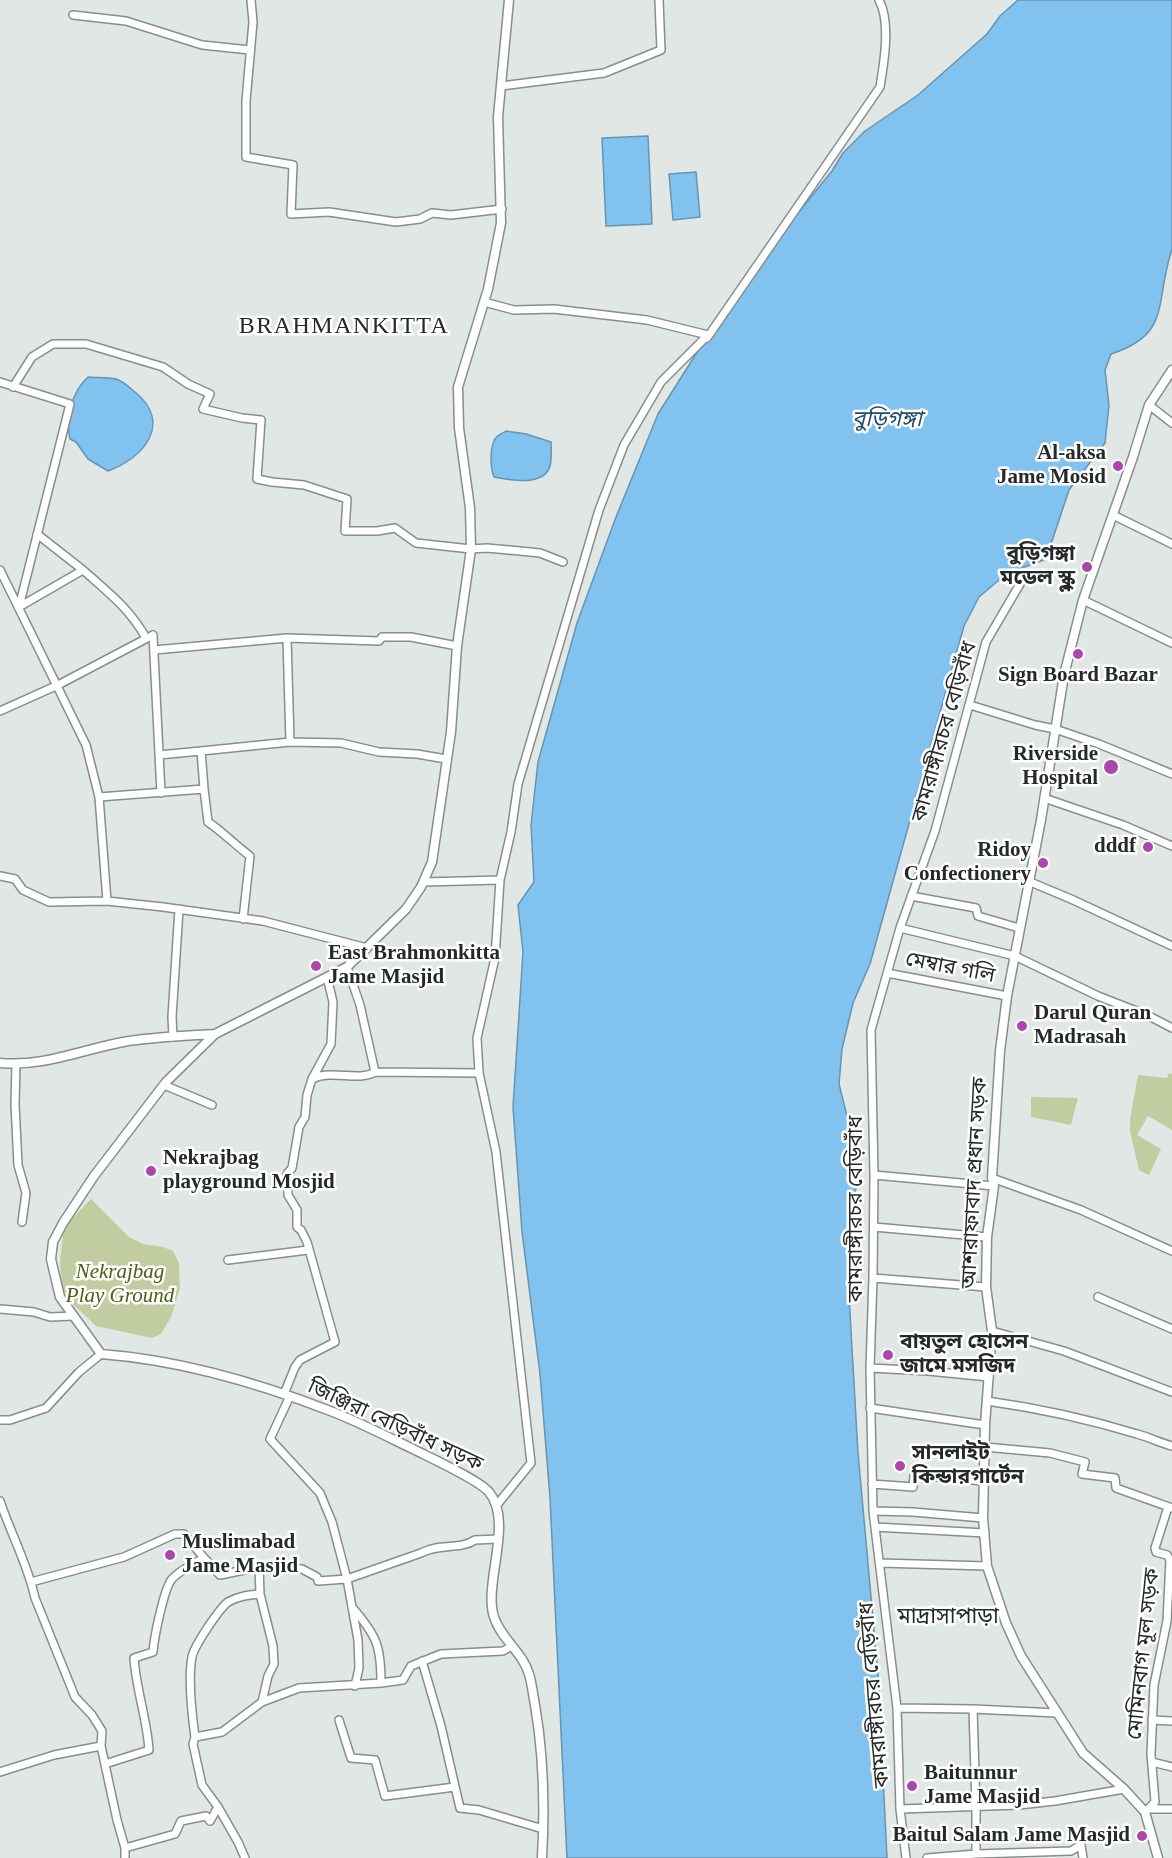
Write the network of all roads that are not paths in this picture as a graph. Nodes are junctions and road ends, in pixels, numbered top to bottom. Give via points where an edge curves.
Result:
1 (251, 0) edge
2 (509, 0) edge
3 (659, 0) edge
4 (879, 0) edge
5 (73, 15) dead end
6 (250, 50) junction
7 (501, 86) junction
8 (502, 209) junction
9 (484, 302) junction
10 (697, 352) dead end
11 (1172, 370) edge
12 (2, 383) edge
13 (13, 387) junction
14 (0, 393) edge
15 (1149, 405) junction
16 (1172, 423) edge
17 (1113, 514) junction
18 (37, 534) junction
19 (1172, 544) edge
20 (471, 549) junction
21 (563, 562) dead end
22 (0, 570) edge
23 (83, 570) junction
24 (1020, 584) dead end
25 (1083, 600) junction
26 (18, 607) junction
27 (146, 638) junction
28 (286, 638) junction
29 (1172, 643) edge
30 (457, 646) junction
31 (154, 650) junction
32 (58, 685) junction
33 (970, 705) junction
34 (0, 711) edge
35 (1055, 729) junction
36 (291, 742) junction
37 (201, 750) junction
38 (159, 755) junction
39 (446, 759) junction
40 (1172, 774) edge
41 (204, 789) junction
42 (161, 793) junction
43 (99, 797) junction
44 (1044, 798) junction
45 (1172, 846) edge
46 (0, 876) edge
47 (500, 880) junction
48 (1028, 881) junction
49 (424, 882) junction
50 (911, 896) junction
51 (106, 901) junction
52 (179, 909) junction
53 (243, 918) junction
54 (900, 928) junction
55 (1019, 928) junction
56 (1172, 946) edge
57 (367, 948) junction
58 (1015, 956) junction
59 (346, 967) junction
60 (887, 973) junction
61 (327, 977) junction
62 (1007, 996) junction
63 (1172, 1028) edge
64 (215, 1034) junction
65 (173, 1036) junction
66 (0, 1063) edge
67 (16, 1064) junction
68 (375, 1072) junction
69 (479, 1073) junction
70 (312, 1079) junction
71 (164, 1085) junction
72 (212, 1106) dead end
73 (874, 1175) junction
74 (993, 1182) junction
75 (22, 1222) dead end
76 (874, 1227) junction
77 (987, 1237) junction
78 (308, 1250) junction
79 (1172, 1251) edge
80 (228, 1260) dead end
81 (873, 1278) junction
82 (986, 1287) junction
83 (1098, 1297) dead end
84 (0, 1310) edge
85 (74, 1316) junction
86 (1172, 1329) edge
87 (992, 1331) junction
88 (101, 1354) junction
89 (870, 1368) junction
90 (988, 1377) junction
91 (1172, 1392) edge
92 (287, 1395) junction
93 (987, 1401) junction
94 (870, 1408) junction
95 (0, 1420) edge
96 (985, 1425) junction
97 (1172, 1446) edge
98 (985, 1448) junction
99 (984, 1481) junction
100 (872, 1484) junction
101 (0, 1501) edge
102 (496, 1506) junction
103 (1170, 1507) edge
104 (873, 1511) junction
105 (983, 1518) junction
106 (875, 1527) junction
107 (985, 1533) junction
108 (498, 1539) junction
109 (204, 1558) junction
110 (880, 1563) junction
111 (987, 1566) junction
112 (259, 1567) junction
113 (347, 1579) junction
114 (32, 1582) junction
115 (260, 1594) junction
116 (1170, 1596) edge
117 (352, 1607) junction
118 (512, 1646) junction
119 (422, 1661) junction
120 (381, 1683) junction
121 (356, 1686) junction
122 (262, 1702) junction
123 (897, 1708) junction
124 (973, 1709) junction
125 (1057, 1713) junction
126 (339, 1720) dead end
127 (1152, 1720) junction
128 (1172, 1721) edge
129 (195, 1737) junction
130 (101, 1746) junction
131 (1152, 1762) junction
132 (105, 1764) junction
133 (1172, 1767) edge
134 (0, 1772) edge
135 (455, 1787) junction
136 (1124, 1789) junction
137 (976, 1806) junction
138 (218, 1807) junction
139 (900, 1809) junction
140 (1172, 1809) edge
141 (1147, 1811) junction
142 (543, 1829) junction
143 (125, 1848) junction
144 (976, 1854) junction
145 (966, 1856) edge
146 (125, 1858) edge
147 (245, 1858) edge
148 (542, 1858) edge
149 (906, 1858) edge
150 (927, 1858) edge
151 (1083, 1858) edge
152 (1158, 1858) edge

1 - 6 street
2 - 7 street
3 - 7 street via 662,50 604,73
4 - 10 street via 885,27 880,87
5 - 6 street via 126,21 202,45
6 - 8 street via 246,157 293,165 291,214 330,212 396,222 432,213 451,215
7 - 8 street via 498,117
8 - 9 street
9 - 20 street via 458,387
9 - 47 street via 514,310 554,309 647,320 708,335 661,382 624,445 599,510 518,784
11 - 15 street, আশরাফাবাদ প্রধান সড়ক
12 - 13 street
12 - 14 street
13 - 18 street via 70,404
13 - 20 street via 32,357 53,344 86,344 163,367 210,394 203,409 261,420 256,479 304,485 347,499 345,531 395,528 416,543
15 - 16 street
15 - 17 street, আশরাফাবাদ প্রধান সড়ক
17 - 19 street
17 - 25 street, আশরাফাবাদ প্রধান সড়ক
18 - 23 street
18 - 26 street
20 - 21 street via 540,553
20 - 30 street
22 - 26 street
23 - 26 street
23 - 27 street via 129,612
24 - 33 street, কামরাঙ্গীরচর বেড়িবাঁধ via 986,642
25 - 29 street
25 - 35 street, আশরাফাবাদ প্রধান সড়ক
26 - 32 street
27 - 31 street via 153,635
27 - 32 street
28 - 30 street via 411,638
28 - 31 street
28 - 36 street
30 - 39 street
31 - 38 street
32 - 34 street
32 - 43 street via 86,745
33 - 35 street
33 - 50 street, কামরাঙ্গীরচর বেড়িবাঁধ via 935,831
35 - 40 street
35 - 44 street, আশরাফাবাদ প্রধান সড়ক
36 - 37 street
36 - 39 street via 341,743 379,752
37 - 38 street
37 - 41 street
38 - 42 street
39 - 49 street via 432,862
41 - 42 street
41 - 53 street via 208,822 250,856
42 - 43 street
43 - 51 street
44 - 45 street
44 - 48 street, আশরাফাবাদ প্রধান সড়ক
46 - 51 street via 15,879 23,890 50,902
47 - 49 street
47 - 69 street via 495,958 477,1038
48 - 55 street, আশরাফাবাদ প্রধান সড়ক
48 - 56 street
49 - 57 street via 406,909
50 - 54 street, কামরাঙ্গীরচর বেড়িবাঁধ
50 - 55 street via 976,908 978,916
51 - 52 street
52 - 53 street
52 - 65 street
53 - 57 street
54 - 58 street
54 - 60 street, কামরাঙ্গীরচর বেড়িবাঁধ
55 - 58 street, আশরাফাবাদ প্রধান সড়ক
57 - 59 street
58 - 62 street, আশরাফাবাদ প্রধান সড়ক
58 - 63 street
59 - 61 street
59 - 68 street via 360,1005
60 - 62 street, মেম্বার গলি
60 - 73 street, কামরাঙ্গীরচর বেড়িবাঁধ via 872,1030
61 - 64 street
61 - 70 street via 333,1002 331,1044
62 - 74 street, আশরাফাবাদ প্রধান সড়ক
64 - 65 street
64 - 71 street
65 - 67 street via 122,1042 49,1061
66 - 67 street
67 - 75 street via 18,1165 26,1193
68 - 69 street
68 - 70 street
69 - 102 street via 496,1152 531,1463
70 - 78 street via 292,1168 287,1174 288,1195 297,1210 297,1227
71 - 72 street
71 - 85 street via 93,1176 54,1242 51,1259 60,1297
73 - 74 street
73 - 76 street, কামরাঙ্গীরচর বেড়িবাঁধ
74 - 77 street, আশরাফাবাদ প্রধান সড়ক
74 - 79 street via 1081,1210
76 - 77 street
76 - 81 street, কামরাঙ্গীরচর বেড়িবাঁধ
77 - 82 street, আশরাফাবাদ প্রধান সড়ক
78 - 80 street
78 - 92 street via 335,1342 300,1360
81 - 82 street
81 - 89 street, কামরাঙ্গীরচর বেড়িবাঁধ
82 - 87 street, আশরাফাবাদ প্রধান সড়ক
83 - 86 street
84 - 85 street
85 - 88 street
87 - 90 street, আশরাফাবাদ প্রধান সড়ক
87 - 91 street via 1064,1351
88 - 92 street, জিঞ্জিরা বেড়িবাঁধ সড়ক via 134,1356
88 - 95 street via 46,1408
89 - 90 street
89 - 94 street, কামরাঙ্গীরচর বেড়িবাঁধ
90 - 93 street, আশরাফাবাদ প্রধান সড়ক
92 - 102 street, জিঞ্জিরা বেড়িবাঁধ সড়ক via 335,1412 450,1468 489,1492
92 - 113 street via 270,1439 320,1493
93 - 96 street, আশরাফাবাদ প্রধান সড়ক
93 - 97 street via 1057,1413
94 - 96 street
94 - 100 street, কামরাঙ্গীরচর বেড়িবাঁধ
96 - 98 street, আশরাফাবাদ প্রধান সড়ক
98 - 99 street, আশরাফাবাদ প্রধান সড়ক
98 - 103 street via 1050,1453 1085,1462 1082,1474 1115,1478 1116,1488
99 - 100 street via 914,1474 913,1487
99 - 105 street, আশরাফাবাদ প্রধান সড়ক
100 - 104 street, কামরাঙ্গীরচর বেড়িবাঁধ
101 - 114 street
102 - 108 street
103 - 116 street, মোমিনবাগ মূল সড়ক via 1155,1548 1170,1560
104 - 105 street
104 - 106 street, কামরাঙ্গীরচর বেড়িবাঁধ
105 - 107 street, আশরাফাবাদ প্রধান সড়ক
106 - 107 street
106 - 110 street, কামরাঙ্গীরচর বেড়িবাঁধ
107 - 111 street, আশরাফাবাদ প্রধান সড়ক
108 - 113 street via 432,1547
108 - 118 street via 492,1613
109 - 112 street via 220,1575
109 - 114 street via 184,1534 175,1534 124,1557
109 - 132 street via 170,1580 153,1652 134,1658 149,1750
110 - 111 street
110 - 123 street, কামরাঙ্গীরচর বেড়িবাঁধ
111 - 125 street, আশরাফাবাদ প্রধান সড়ক via 1021,1656
112 - 113 street via 302,1569 318,1581
112 - 115 street
113 - 117 street
114 - 130 street via 75,1697 102,1731
115 - 122 street via 274,1664 267,1676
115 - 129 street via 243,1595 226,1604 192,1655
116 - 127 street, মোমিনবাগ মূল সড়ক via 1154,1685
117 - 120 street via 369,1626 380,1649
117 - 121 street via 358,1640
118 - 119 street via 503,1651 441,1654
118 - 142 street via 529,1674 541,1735
119 - 120 street via 408,1668 403,1680
119 - 135 street
120 - 121 street
121 - 122 street via 299,1688
122 - 129 street via 222,1732
123 - 124 street
123 - 139 street, কামরাঙ্গীরচর বেড়িবাঁধ
124 - 125 street
124 - 137 street
125 - 136 street, আশরাফাবাদ প্রধান সড়ক via 1083,1753
126 - 135 street via 351,1758 375,1760 386,1796
127 - 128 street
127 - 131 street, মোমিনবাগ মূল সড়ক
129 - 138 street via 202,1785
130 - 132 street
130 - 134 street via 54,1755
131 - 133 street
131 - 141 street, মোমিনবাগ মূল সড়ক via 1155,1802
132 - 143 street
135 - 142 street via 462,1809 479,1810
136 - 137 street via 1054,1801
136 - 141 street, আশরাফাবাদ প্রধান সড়ক
137 - 139 street
137 - 144 street
138 - 143 street via 210,1821 206,1816 182,1821 175,1834
138 - 147 street
139 - 149 street, কামরাঙ্গীরচর বেড়িবাঁধ
140 - 141 street
141 - 152 street, আশরাফাবাদ প্রধান সড়ক
142 - 148 street
143 - 146 street
144 - 145 street
144 - 151 street via 1071,1851 1081,1845
145 - 150 street

